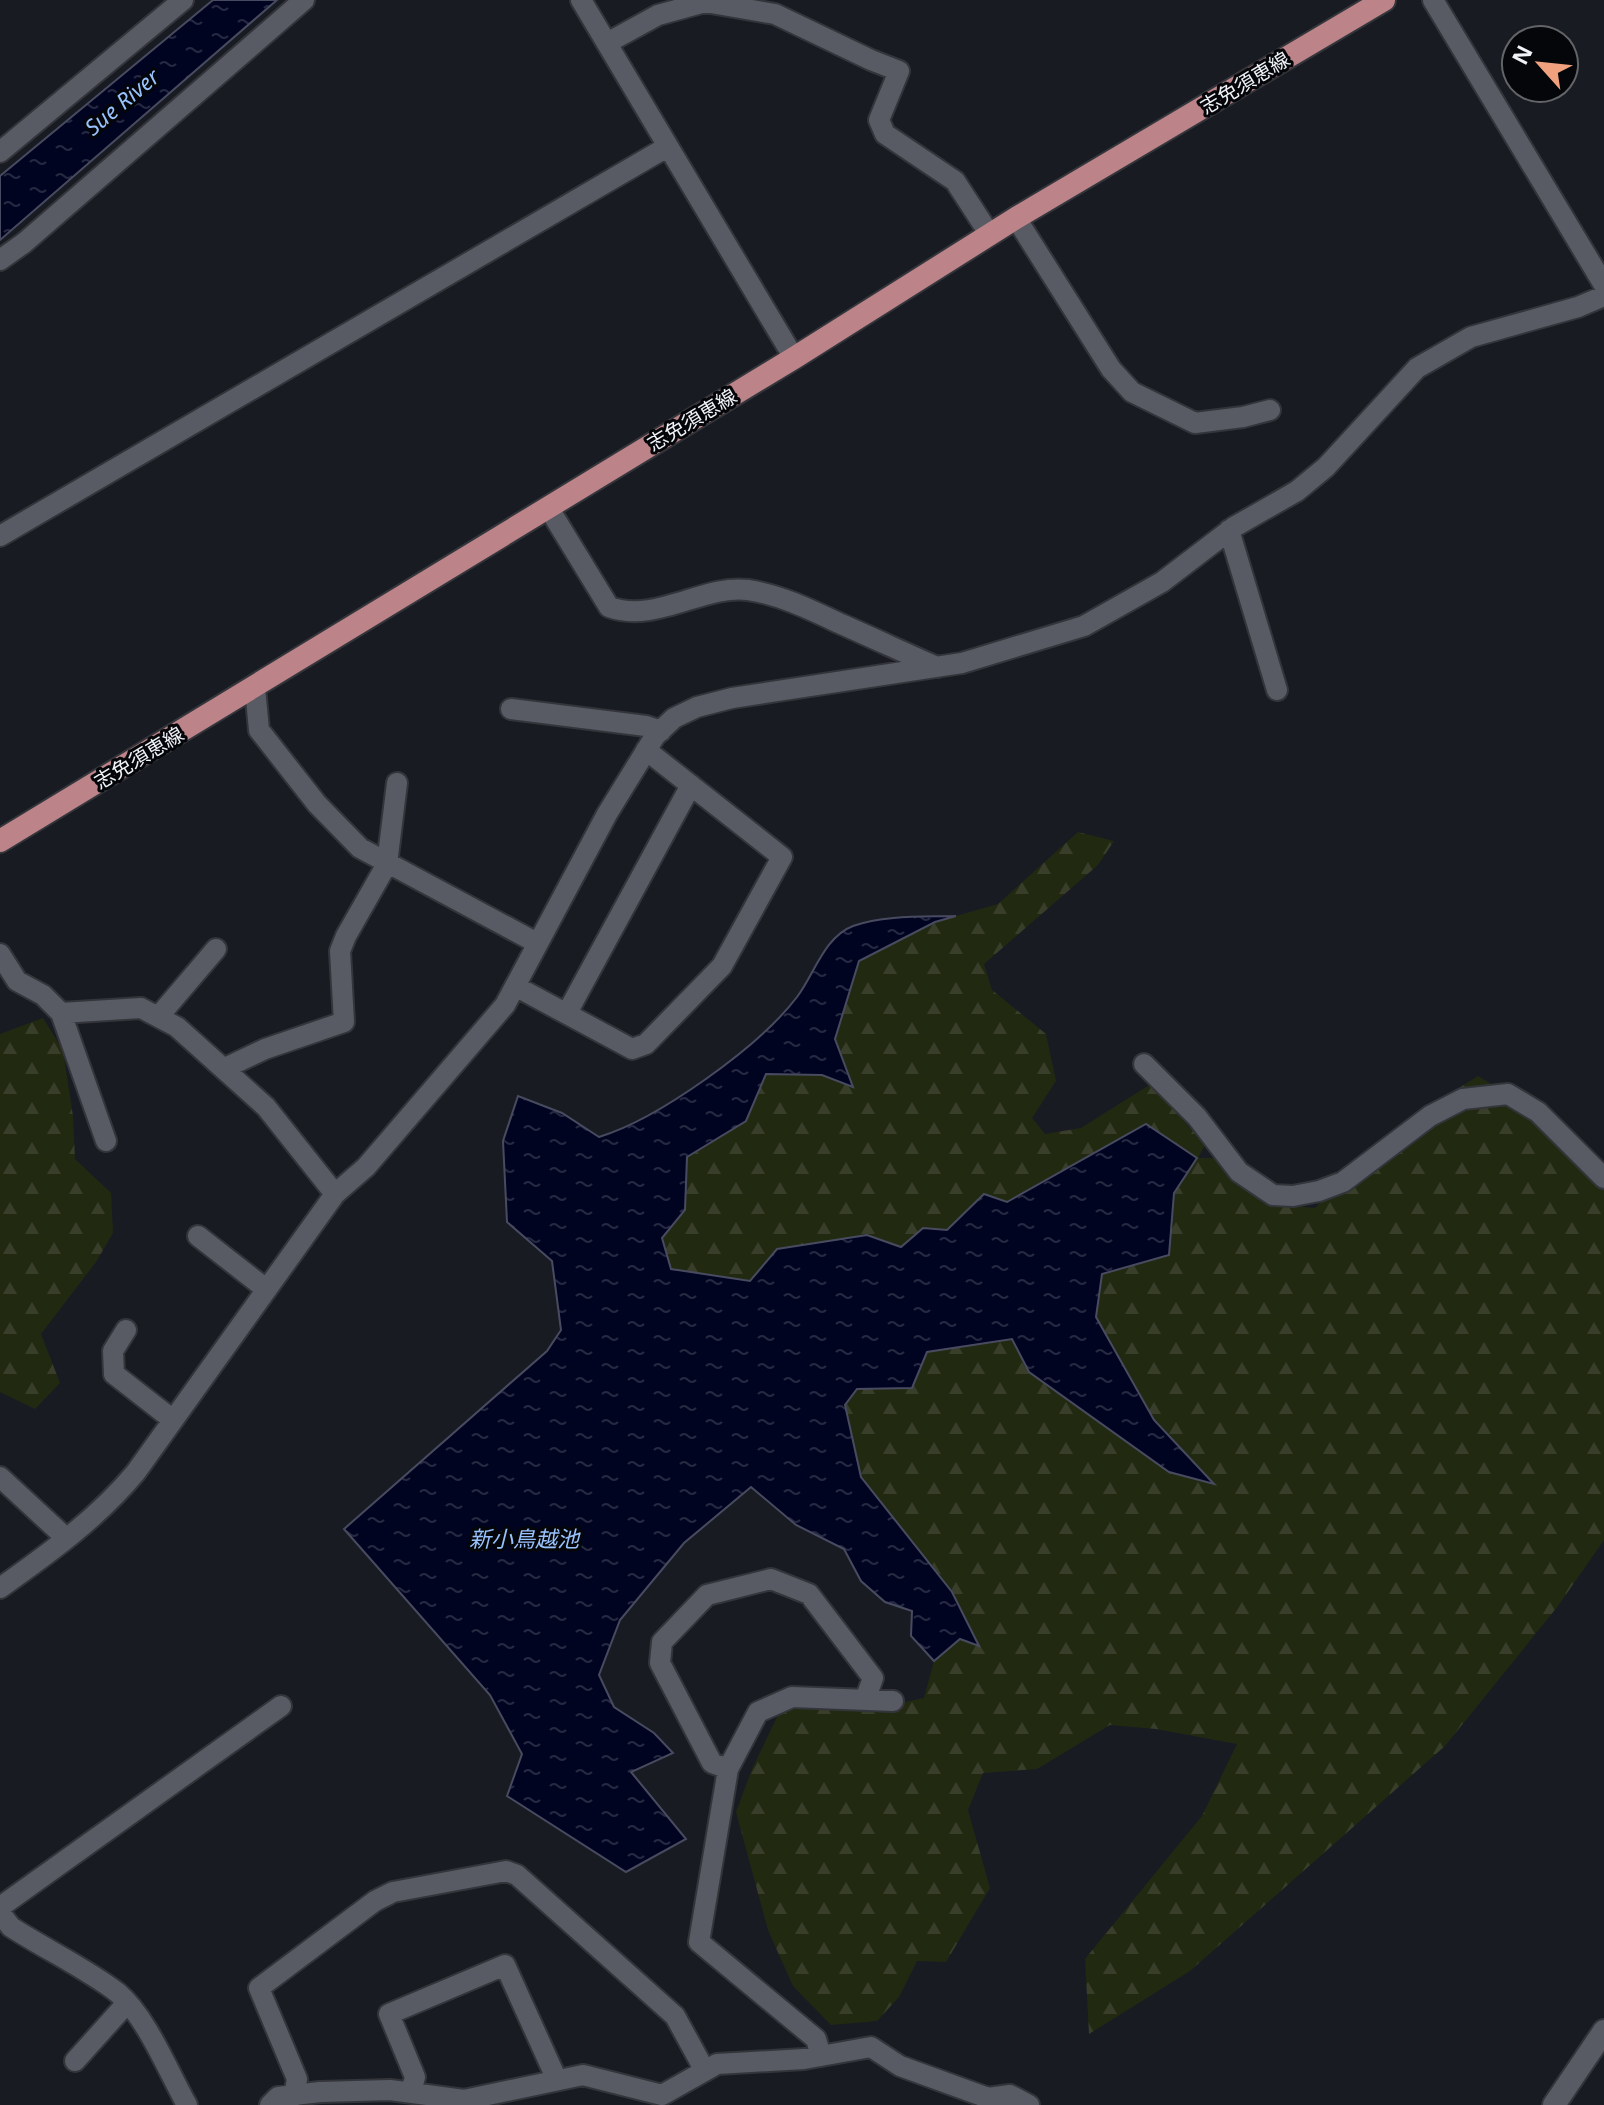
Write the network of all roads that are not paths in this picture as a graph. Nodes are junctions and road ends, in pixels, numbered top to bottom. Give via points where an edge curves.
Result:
1 (183, 0) edge
2 (304, 0) edge
3 (581, 0) edge
4 (1384, 0) edge
5 (1433, 0) edge
6 (607, 43) junction
7 (667, 147) junction
8 (0, 152) edge
9 (1016, 218) junction
10 (990, 235) junction
11 (0, 260) edge
12 (1604, 285) edge
13 (1604, 296) edge
14 (794, 358) junction
15 (1270, 410) dead end
16 (548, 507) junction
17 (1229, 530) junction
18 (0, 536) edge
19 (937, 667) junction
20 (255, 688) junction
21 (1277, 690) dead end
22 (511, 709) dead end
23 (661, 731) junction
24 (646, 750) junction
25 (397, 783) dead end
26 (691, 785) junction
27 (0, 841) edge
28 (387, 864) junction
29 (537, 943) junction
30 (216, 949) dead end
31 (0, 954) edge
32 (6, 978) edge
33 (515, 986) junction
34 (61, 1013) junction
35 (567, 1013) junction
36 (159, 1016) junction
37 (1144, 1064) dead end
38 (225, 1068) junction
39 (106, 1141) dead end
40 (1604, 1178) edge
41 (335, 1194) junction
42 (198, 1236) dead end
43 (266, 1289) junction
44 (126, 1330) dead end
45 (173, 1420) junction
46 (0, 1477) edge
47 (66, 1538) junction
48 (0, 1588) edge
49 (865, 1700) junction
50 (893, 1701) dead end
51 (281, 1706) dead end
52 (728, 1769) junction
53 (0, 1907) edge
54 (0, 1913) edge
55 (127, 2003) junction
56 (1604, 2031) edge
57 (821, 2056) junction
58 (75, 2061) dead end
59 (705, 2071) junction
60 (557, 2080) junction
61 (411, 2092) junction
62 (294, 2096) junction
63 (986, 2102) edge
64 (187, 2105) edge
65 (270, 2105) edge
66 (1029, 2105) edge
67 (1554, 2105) edge

1 - 8 street
2 - 11 street
3 - 6 street
4 - 9 main road, 志免須恵線
5 - 12 street
6 - 7 street
6 - 10 street via 658,15 705,2 775,14 899,71 879,120 885,134 955,181
7 - 14 street
7 - 18 street
9 - 10 main road, 志免須恵線
9 - 15 street via 1111,369 1132,392 1195,423
10 - 14 main road, 志免須恵線
13 - 17 street via 1471,337 1417,368 1326,467 1297,491
14 - 16 main road, 志免須恵線
16 - 19 street via 609,607 624,612 664,607 746,589 792,602
16 - 20 main road, 志免須恵線
17 - 19 street via 1162,582 1084,626
17 - 21 street
19 - 23 street via 732,698 697,707
20 - 27 main road, 志免須恵線
20 - 28 street via 259,730 317,804 360,848
22 - 23 street
23 - 24 street
24 - 26 street
24 - 29 street
25 - 28 street
26 - 35 street
26 - 35 street via 782,857 755,911 722,966 646,1044 632,1049
28 - 29 street
28 - 38 street via 340,951 344,1022
29 - 33 street
30 - 36 street
31 - 32 street
32 - 34 street via 43,995
33 - 35 street
33 - 41 street via 464,1055 366,1167
34 - 36 street via 141,1008
34 - 39 street
36 - 38 street
37 - 40 street via 1197,1117 1239,1172 1273,1195 1293,1196 1343,1182 1430,1116 1463,1099 1508,1094 1538,1112
38 - 41 street via 266,1107
41 - 43 street
42 - 43 street
43 - 45 street
44 - 45 street via 113,1351 114,1374
45 - 47 street via 116,1496
46 - 47 street
47 - 48 street
49 - 50 street
49 - 52 street via 792,1697 758,1712
49 - 52 street via 873,1678 809,1594 771,1579 707,1595 662,1642 660,1663 712,1763
51 - 53 street
52 - 57 street via 699,1942 816,2039
54 - 55 street via 11,1927
55 - 58 street
55 - 64 street
56 - 67 street
57 - 59 street via 717,2064
57 - 63 street via 871,2047 900,2066
59 - 60 street via 662,2095 583,2075
59 - 62 street via 675,2016 517,1875 506,1871 393,1892 259,1988 297,2079
60 - 61 street via 464,2100
60 - 61 street via 505,1965 389,2014 415,2077
61 - 62 street
62 - 65 street via 278,2097
63 - 66 street via 1010,2095

